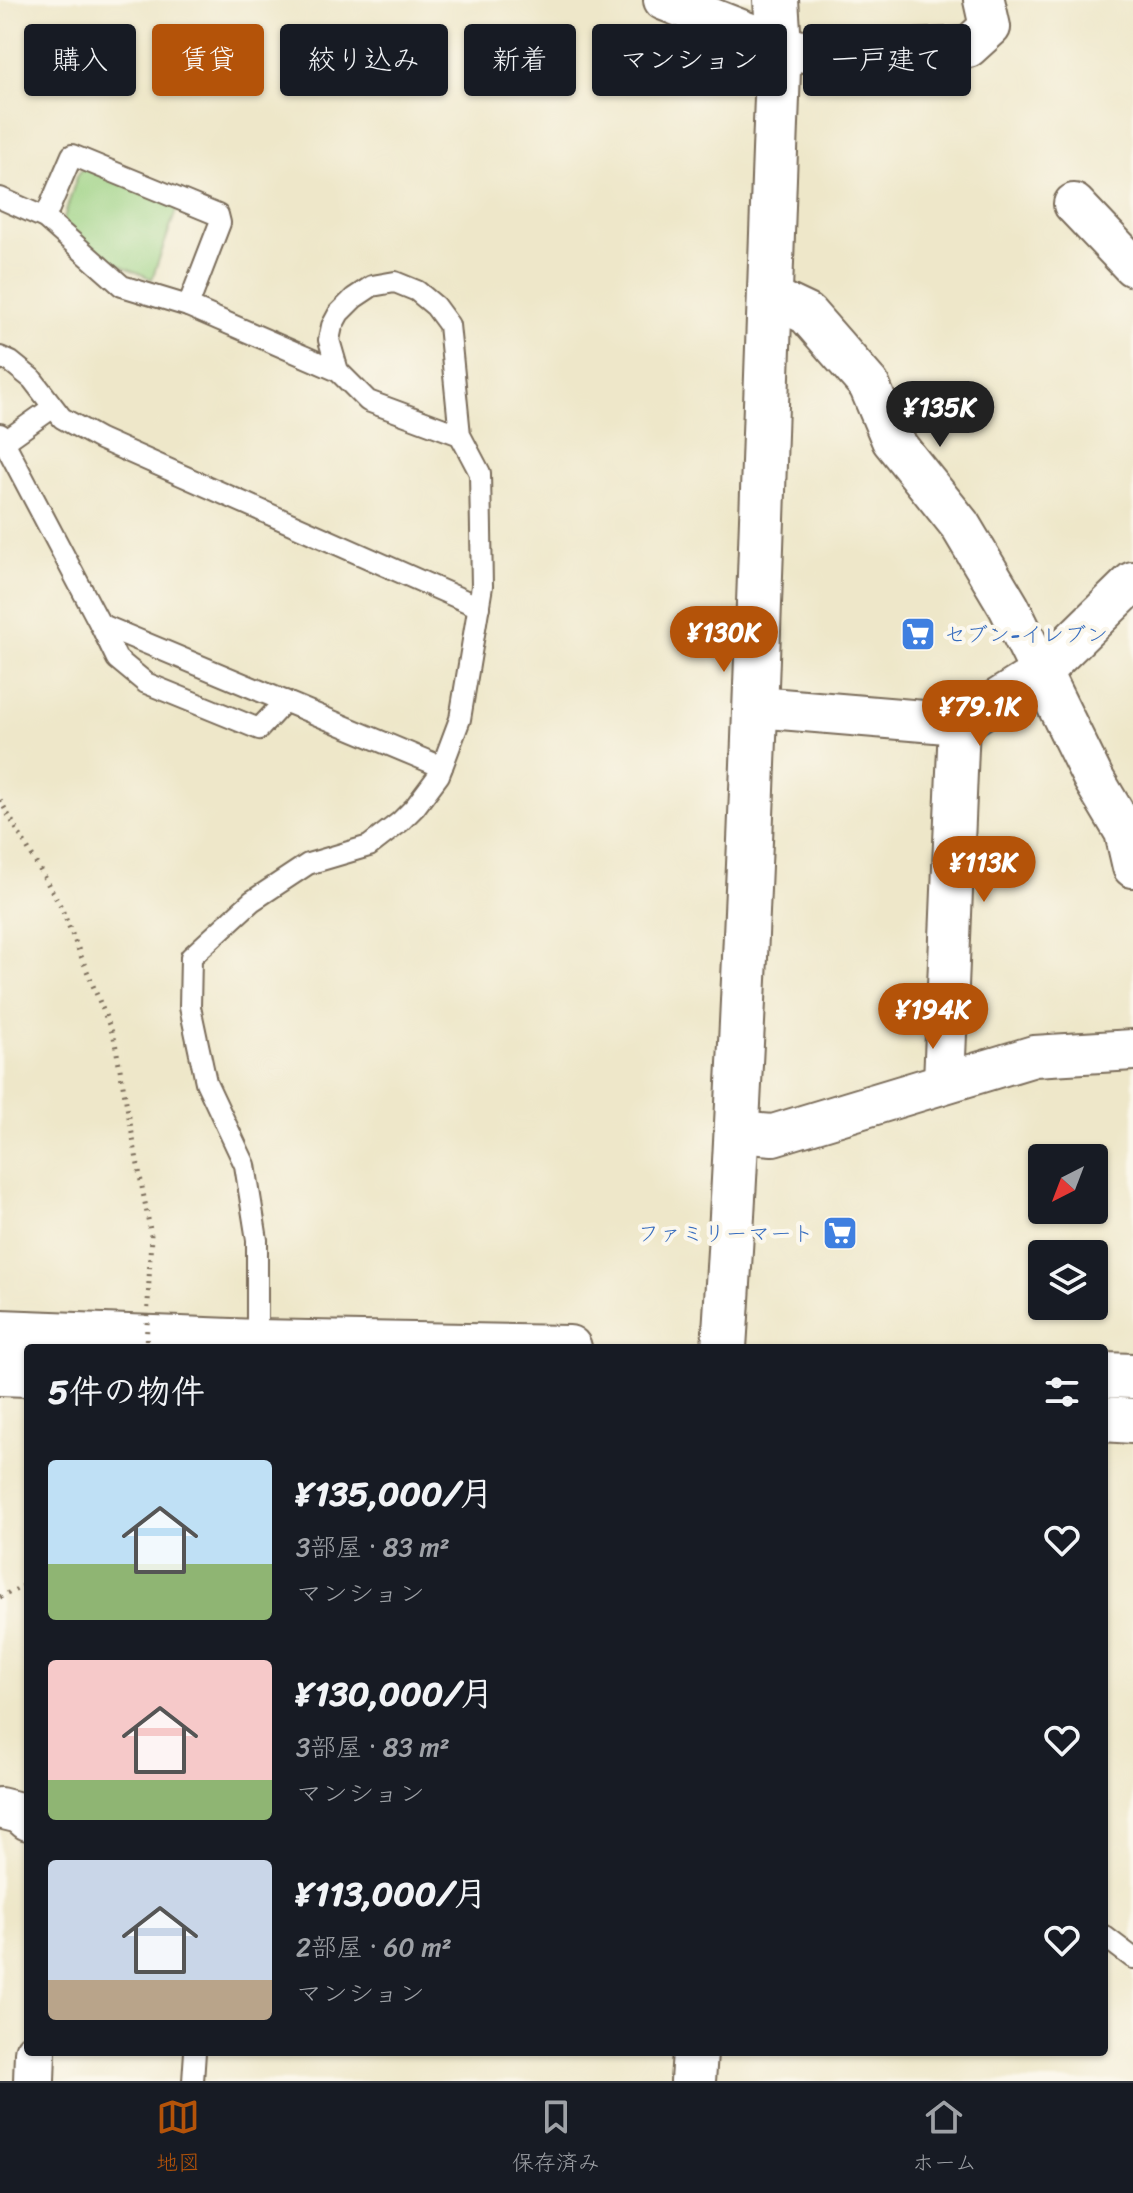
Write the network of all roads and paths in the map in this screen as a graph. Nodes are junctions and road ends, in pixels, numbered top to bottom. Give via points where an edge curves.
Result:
1 (664, 0) edge
2 (776, 0) edge
3 (984, 0) edge
4 (725, 24) edge
5 (778, 24) edge
6 (787, 47) edge
7 (777, 96) edge
8 (0, 198) edge
9 (1074, 204) dead end
10 (45, 218) junction
11 (1133, 266) edge
12 (769, 296) junction
13 (188, 306) junction
14 (0, 357) edge
15 (338, 371) junction
16 (52, 408) junction
17 (460, 435) junction
18 (2, 438) edge
19 (1133, 582) edge
20 (479, 607) junction
21 (100, 624) junction
22 (1040, 673) junction
23 (285, 701) junction
24 (757, 707) junction
25 (959, 724) junction
26 (442, 767) junction
27 (0, 800) edge
28 (1133, 867) edge
29 (1133, 1050) edge
30 (944, 1081) junction
31 (737, 1132) junction
32 (0, 1332) edge
33 (146, 1344) edge
34 (237, 1344) edge
35 (257, 1344) edge
36 (724, 1344) edge
37 (0, 1373) edge
38 (24, 1374) edge
39 (1108, 1375) edge
40 (1133, 1376) edge
41 (1108, 1419) edge
42 (1133, 1421) edge
43 (24, 1586) edge
44 (0, 1597) edge
45 (0, 1808) edge
46 (24, 1816) edge
47 (1108, 1939) edge
48 (1133, 1958) edge
49 (35, 2056) edge
50 (195, 2056) edge
51 (695, 2056) edge
52 (34, 2081) edge
53 (193, 2081) edge
54 (693, 2081) edge

1 - 4 street
2 - 5 street
3 - 6 street via 990,27 968,47 840,54
7 - 12 street
8 - 10 lane
9 - 11 street
10 - 13 lane via 122,286
10 - 13 lane via 72,155 218,215 220,223
12 - 22 street via 807,314 869,385 892,440 960,525 1009,607
12 - 24 street
13 - 15 lane
14 - 16 lane via 32,379
15 - 17 lane via 368,401
15 - 17 lane via 329,340 339,313 372,286 395,282 417,291 449,325
16 - 18 lane
16 - 20 lane via 100,439
17 - 20 lane via 480,473
18 - 21 lane
19 - 22 street
20 - 26 lane via 460,719
21 - 23 lane
21 - 23 lane via 117,659 146,683 259,729
22 - 25 street
22 - 28 street via 1125,832
23 - 26 lane
24 - 25 street
24 - 31 street
25 - 30 street
26 - 35 lane via 415,807 369,846 308,864 252,901 191,957 190,1007 206,1082 245,1165 257,1240
27 - 33 path, bridge via 61,907 114,1037 151,1235
29 - 30 street via 1034,1056
30 - 31 street via 773,1135
31 - 36 street
32 - 34 street
37 - 38 street
39 - 40 street
41 - 42 street
43 - 44 path
45 - 46 street
47 - 48 lane
49 - 52 street
50 - 53 lane
51 - 54 street

